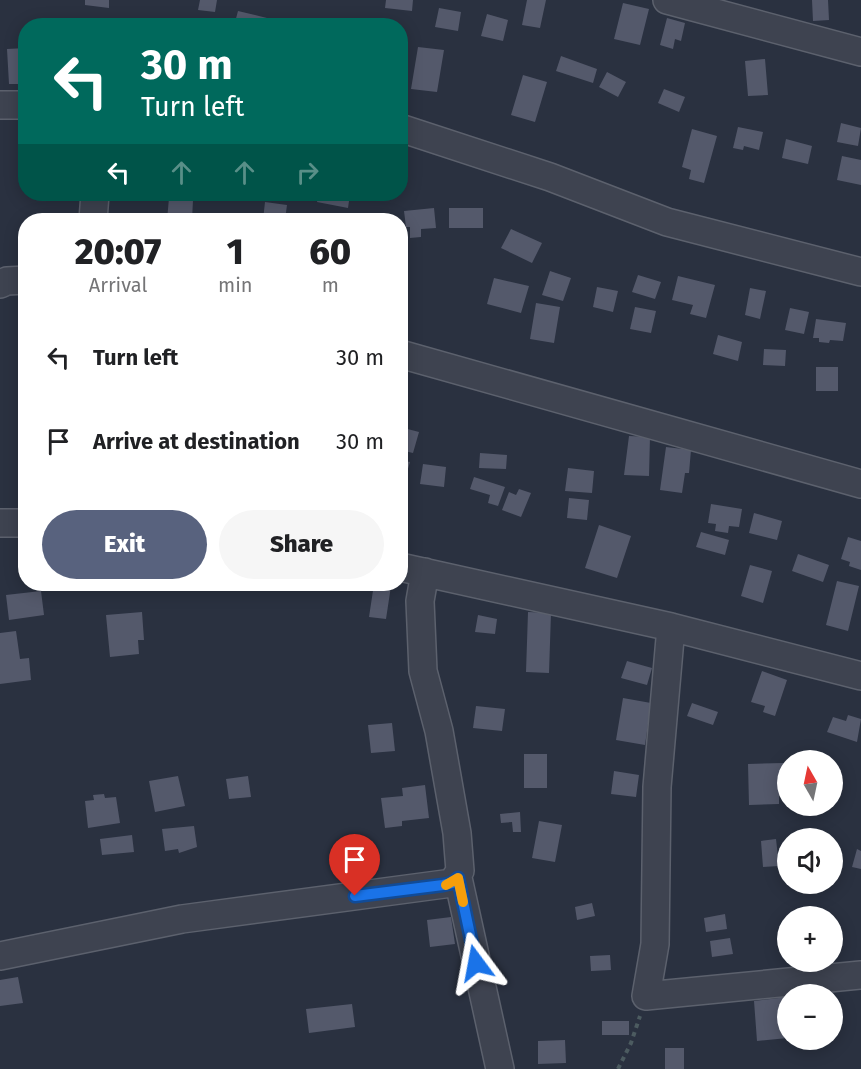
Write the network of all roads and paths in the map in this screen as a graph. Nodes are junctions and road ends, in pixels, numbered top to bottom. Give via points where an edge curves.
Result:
1 (667, 0) edge
2 (861, 52) edge
3 (0, 105) edge
4 (18, 105) edge
5 (408, 131) edge
6 (861, 272) edge
7 (18, 280) edge
8 (0, 284) edge
9 (408, 356) edge
10 (861, 484) edge
11 (0, 523) edge
12 (18, 523) edge
13 (413, 570) edge
14 (671, 627) junction
15 (861, 676) edge
16 (458, 878) junction
17 (0, 956) edge
18 (861, 975) edge
19 (646, 996) junction
20 (500, 1069) edge
21 (618, 1069) edge

1 - 2 street
3 - 4 street
5 - 6 street via 550,177 667,222
7 - 8 street
9 - 10 street
11 - 12 street
13 - 14 street
13 - 16 street via 420,601 423,671 440,731 457,833
14 - 15 street
14 - 19 street via 657,787 655,944
16 - 17 street via 443,885 182,919
16 - 20 street
18 - 19 street
19 - 21 path

